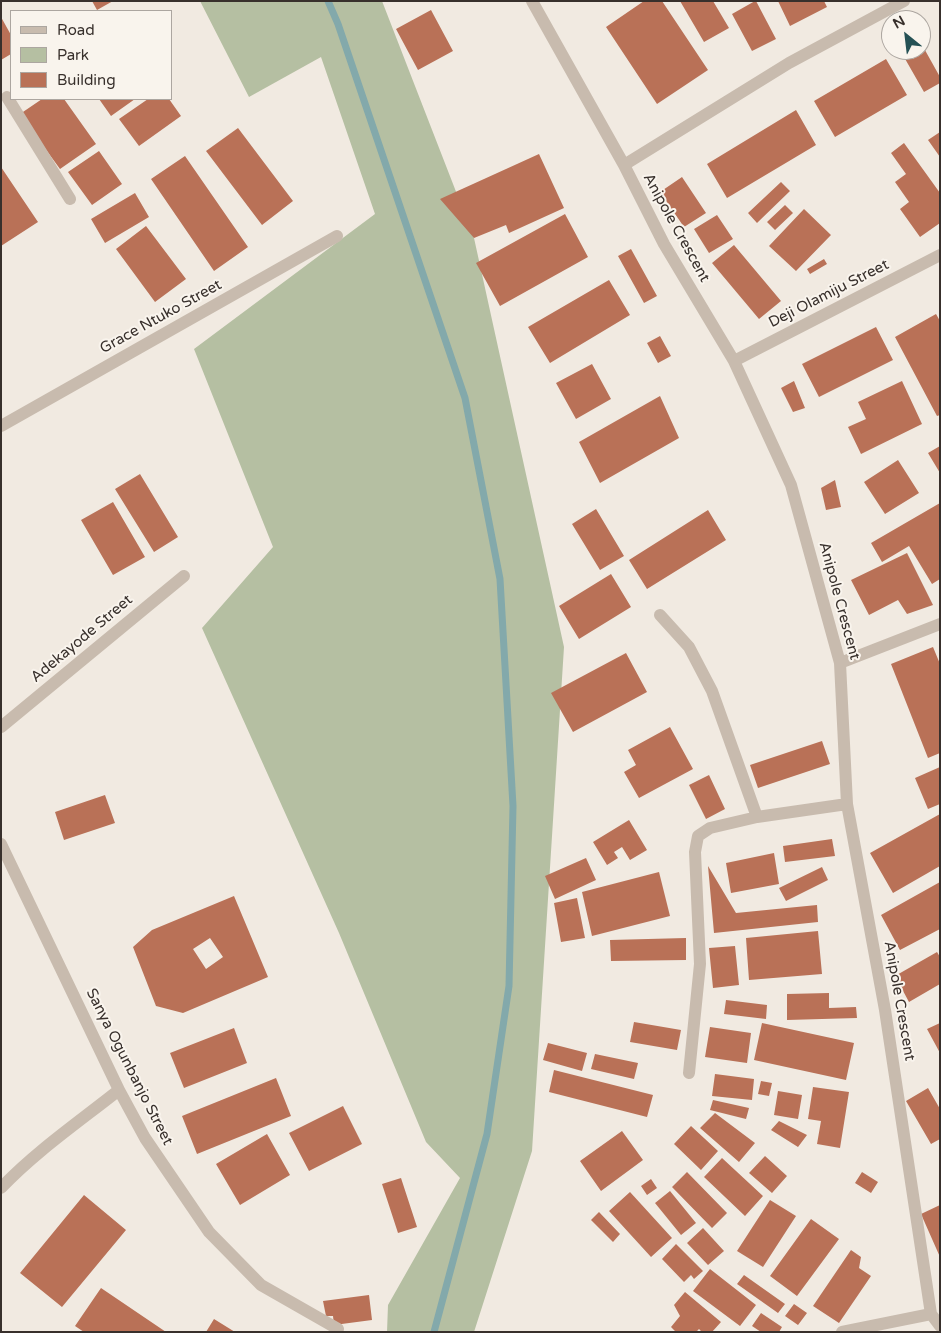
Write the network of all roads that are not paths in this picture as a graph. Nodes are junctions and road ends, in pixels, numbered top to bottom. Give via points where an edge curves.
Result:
1 (532, 1) edge
2 (904, 1) edge
3 (6, 97) edge
4 (624, 165) junction
5 (70, 199) dead end
6 (337, 236) dead end
7 (940, 255) edge
8 (734, 361) junction
9 (1, 426) edge
10 (184, 576) dead end
11 (660, 615) dead end
12 (940, 624) edge
13 (840, 662) junction
14 (1, 726) edge
15 (847, 804) junction
16 (757, 817) junction
17 (1, 844) edge
18 (689, 1073) dead end
19 (119, 1090) junction
20 (1, 1188) edge
21 (931, 1314) junction
22 (940, 1326) edge
23 (338, 1329) dead end
24 (842, 1332) edge

1 - 4 street, Anipole Crescent
2 - 4 street via 789,63
3 - 5 street
4 - 8 street, Anipole Crescent via 664,244
6 - 9 street, Grace Ntuko Street
7 - 8 street, Deji Olamiju Street
8 - 13 street, Anipole Crescent via 791,485
10 - 14 street, Adekayode Street
11 - 16 street via 689,647 712,691
12 - 13 street
13 - 15 street, Anipole Crescent
15 - 16 street
15 - 21 street, Anipole Crescent via 885,1010
16 - 18 street via 710,828 698,836 695,852 700,964
17 - 19 street, Sanya Ogunbanjo Street
19 - 20 street
19 - 23 street, Sanya Ogunbanjo Street via 145,1138 208,1232 262,1285
21 - 22 street, Anipole Crescent
21 - 24 street

